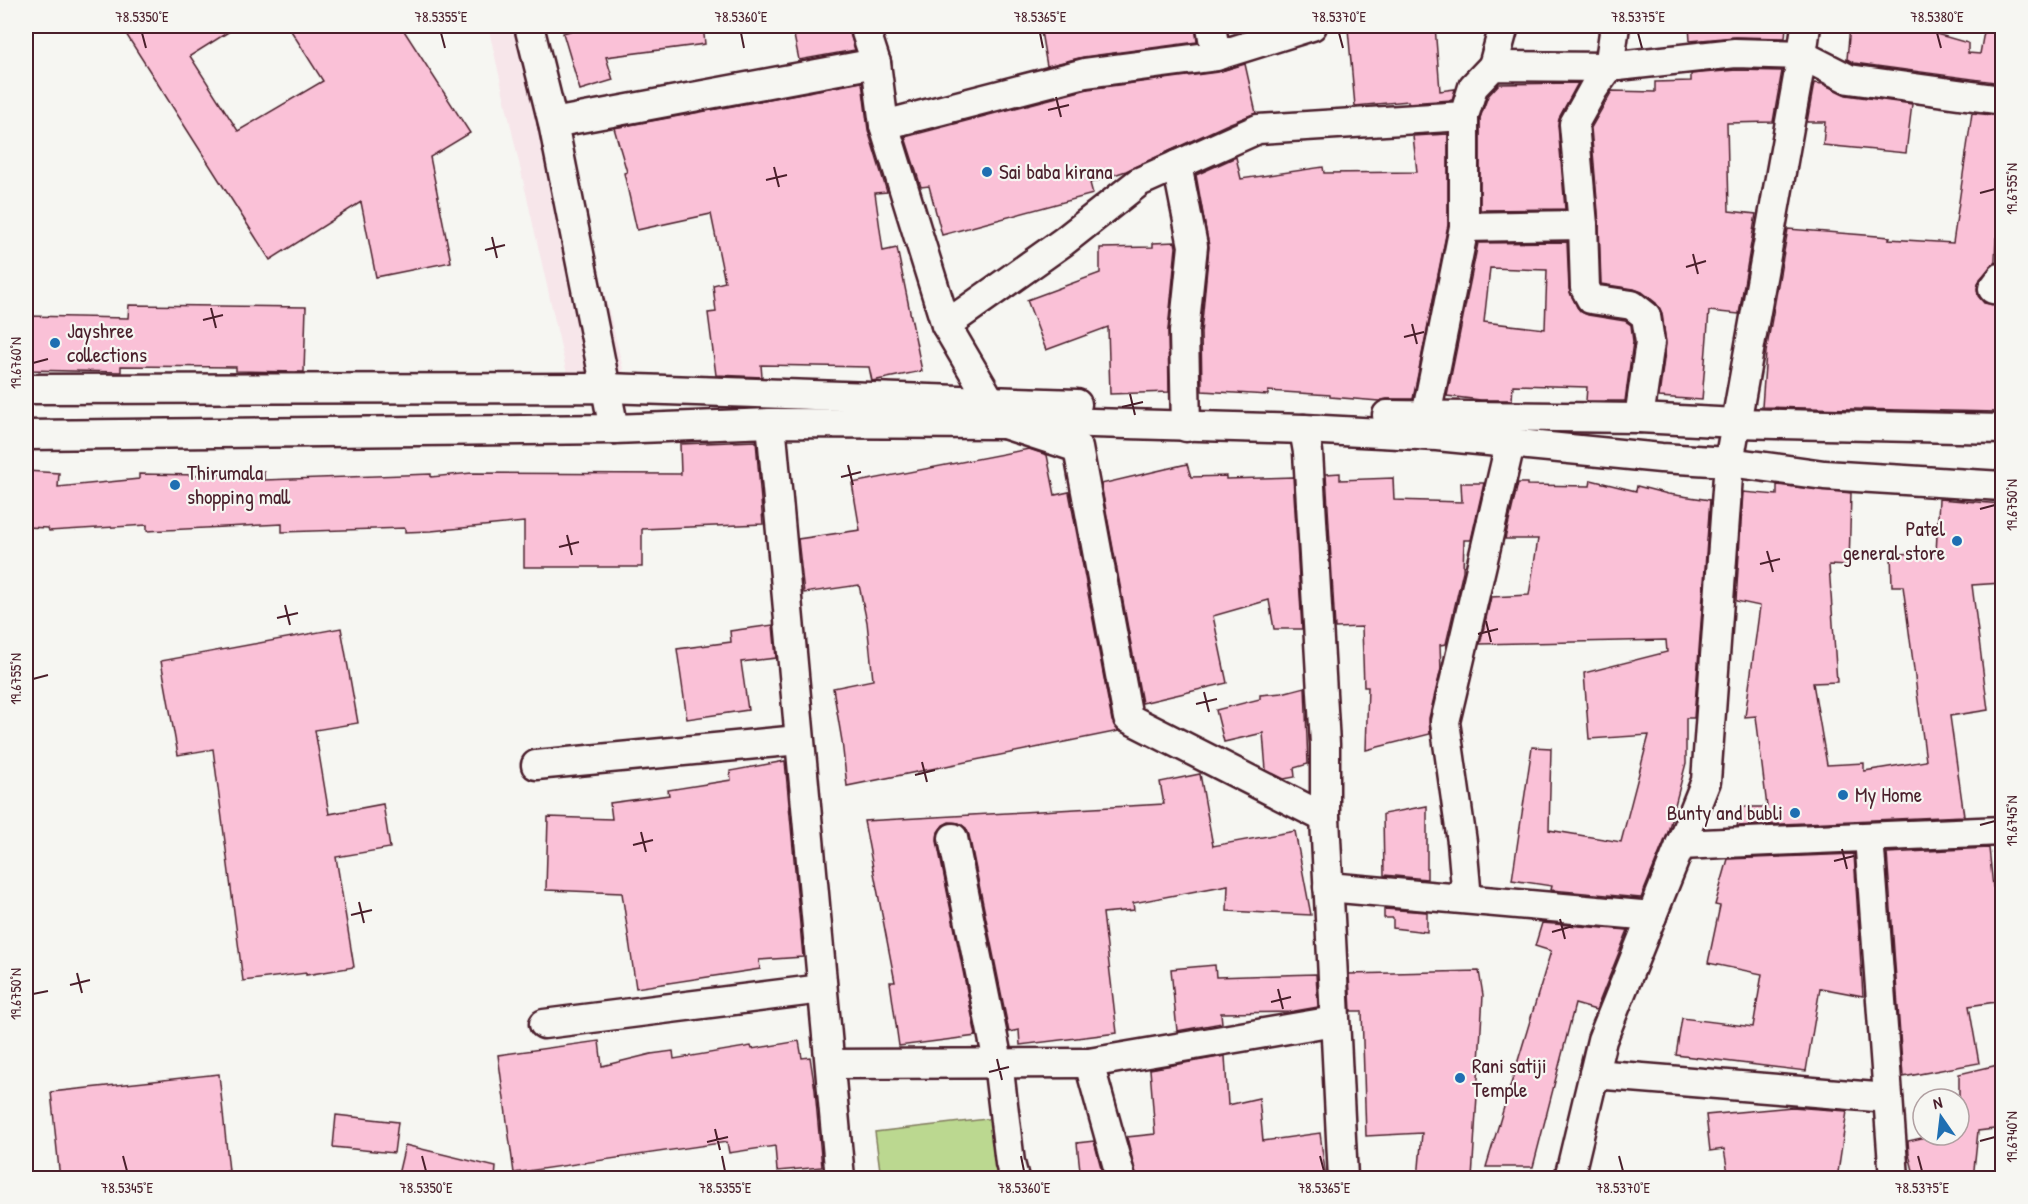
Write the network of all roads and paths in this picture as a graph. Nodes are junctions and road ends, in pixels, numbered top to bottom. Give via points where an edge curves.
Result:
1 (529, 26) edge
2 (864, 26) edge
3 (1211, 26) edge
4 (1312, 26) edge
5 (1504, 26) edge
6 (1615, 26) edge
7 (1806, 26) edge
8 (1215, 56) junction
9 (1802, 56) junction
10 (876, 63) junction
11 (1493, 66) junction
12 (1609, 67) junction
13 (2002, 100) edge
14 (1464, 116) junction
15 (553, 123) junction
16 (884, 125) junction
17 (1177, 165) junction
18 (1583, 225) junction
19 (1464, 227) junction
20 (2002, 278) edge
21 (2002, 290) edge
22 (946, 325) junction
23 (26, 388) edge
24 (606, 388) junction
25 (998, 412) junction
26 (1186, 417) junction
27 (1639, 418) junction
28 (771, 423) junction
29 (1737, 423) junction
30 (1432, 426) junction
31 (614, 429) junction
32 (1304, 429) junction
33 (2002, 429) edge
34 (26, 435) edge
35 (1510, 444) junction
36 (1729, 462) junction
37 (2002, 486) edge
38 (799, 740) junction
39 (536, 765) dead end
40 (1325, 818) junction
41 (2002, 831) edge
42 (1869, 837) junction
43 (953, 838) dead end
44 (1680, 845) junction
45 (1328, 887) junction
46 (1467, 899) junction
47 (1652, 916) junction
48 (822, 989) junction
49 (1334, 1021) junction
50 (544, 1024) dead end
51 (998, 1062) junction
52 (1089, 1063) junction
53 (830, 1064) junction
54 (1594, 1074) junction
55 (1888, 1098) junction
56 (840, 1179) edge
57 (1014, 1179) edge
58 (1121, 1179) edge
59 (1342, 1179) edge
60 (1569, 1179) edge
61 (1894, 1179) edge

1 - 15 street
2 - 10 street
3 - 8 street
4 - 8 street
5 - 11 street
6 - 12 street
7 - 9 street
8 - 16 street via 1085,73
9 - 12 street via 1735,53
9 - 13 street via 1849,79
9 - 29 street
10 - 15 street
10 - 16 street
11 - 12 street
11 - 14 street via 1473,87
12 - 18 street via 1574,124
14 - 17 street via 1258,129
14 - 19 street
15 - 24 street
16 - 22 street
17 - 22 street via 1139,182
17 - 26 street via 1193,246 1184,332
18 - 19 street
18 - 27 street via 1585,288 1591,299 1632,305 1646,316 1650,342
19 - 30 street
20 - 21 street via 1993,288
22 - 25 street
23 - 24 street
24 - 25 street
24 - 31 street
25 - 26 street via 1057,422
25 - 28 street
25 - 40 street via 1078,448 1128,718
26 - 30 street
26 - 32 street
27 - 29 street
27 - 30 street
28 - 31 street
28 - 38 street
29 - 33 street
29 - 36 street
30 - 32 street
30 - 35 street
31 - 34 street
32 - 40 street via 1325,744
35 - 36 street
35 - 46 street via 1445,722
36 - 37 street via 1824,475
36 - 44 street via 1706,781
38 - 39 street
38 - 48 street
40 - 45 street
41 - 42 street
42 - 44 street
42 - 55 street
43 - 51 street
44 - 47 street
45 - 46 street
45 - 49 street
46 - 47 street
47 - 54 street via 1602,1040
48 - 50 street
48 - 53 street
49 - 52 street
49 - 59 street
51 - 52 street
51 - 53 street
51 - 57 street
52 - 58 street
53 - 56 street
54 - 55 street
54 - 60 street
55 - 61 street

